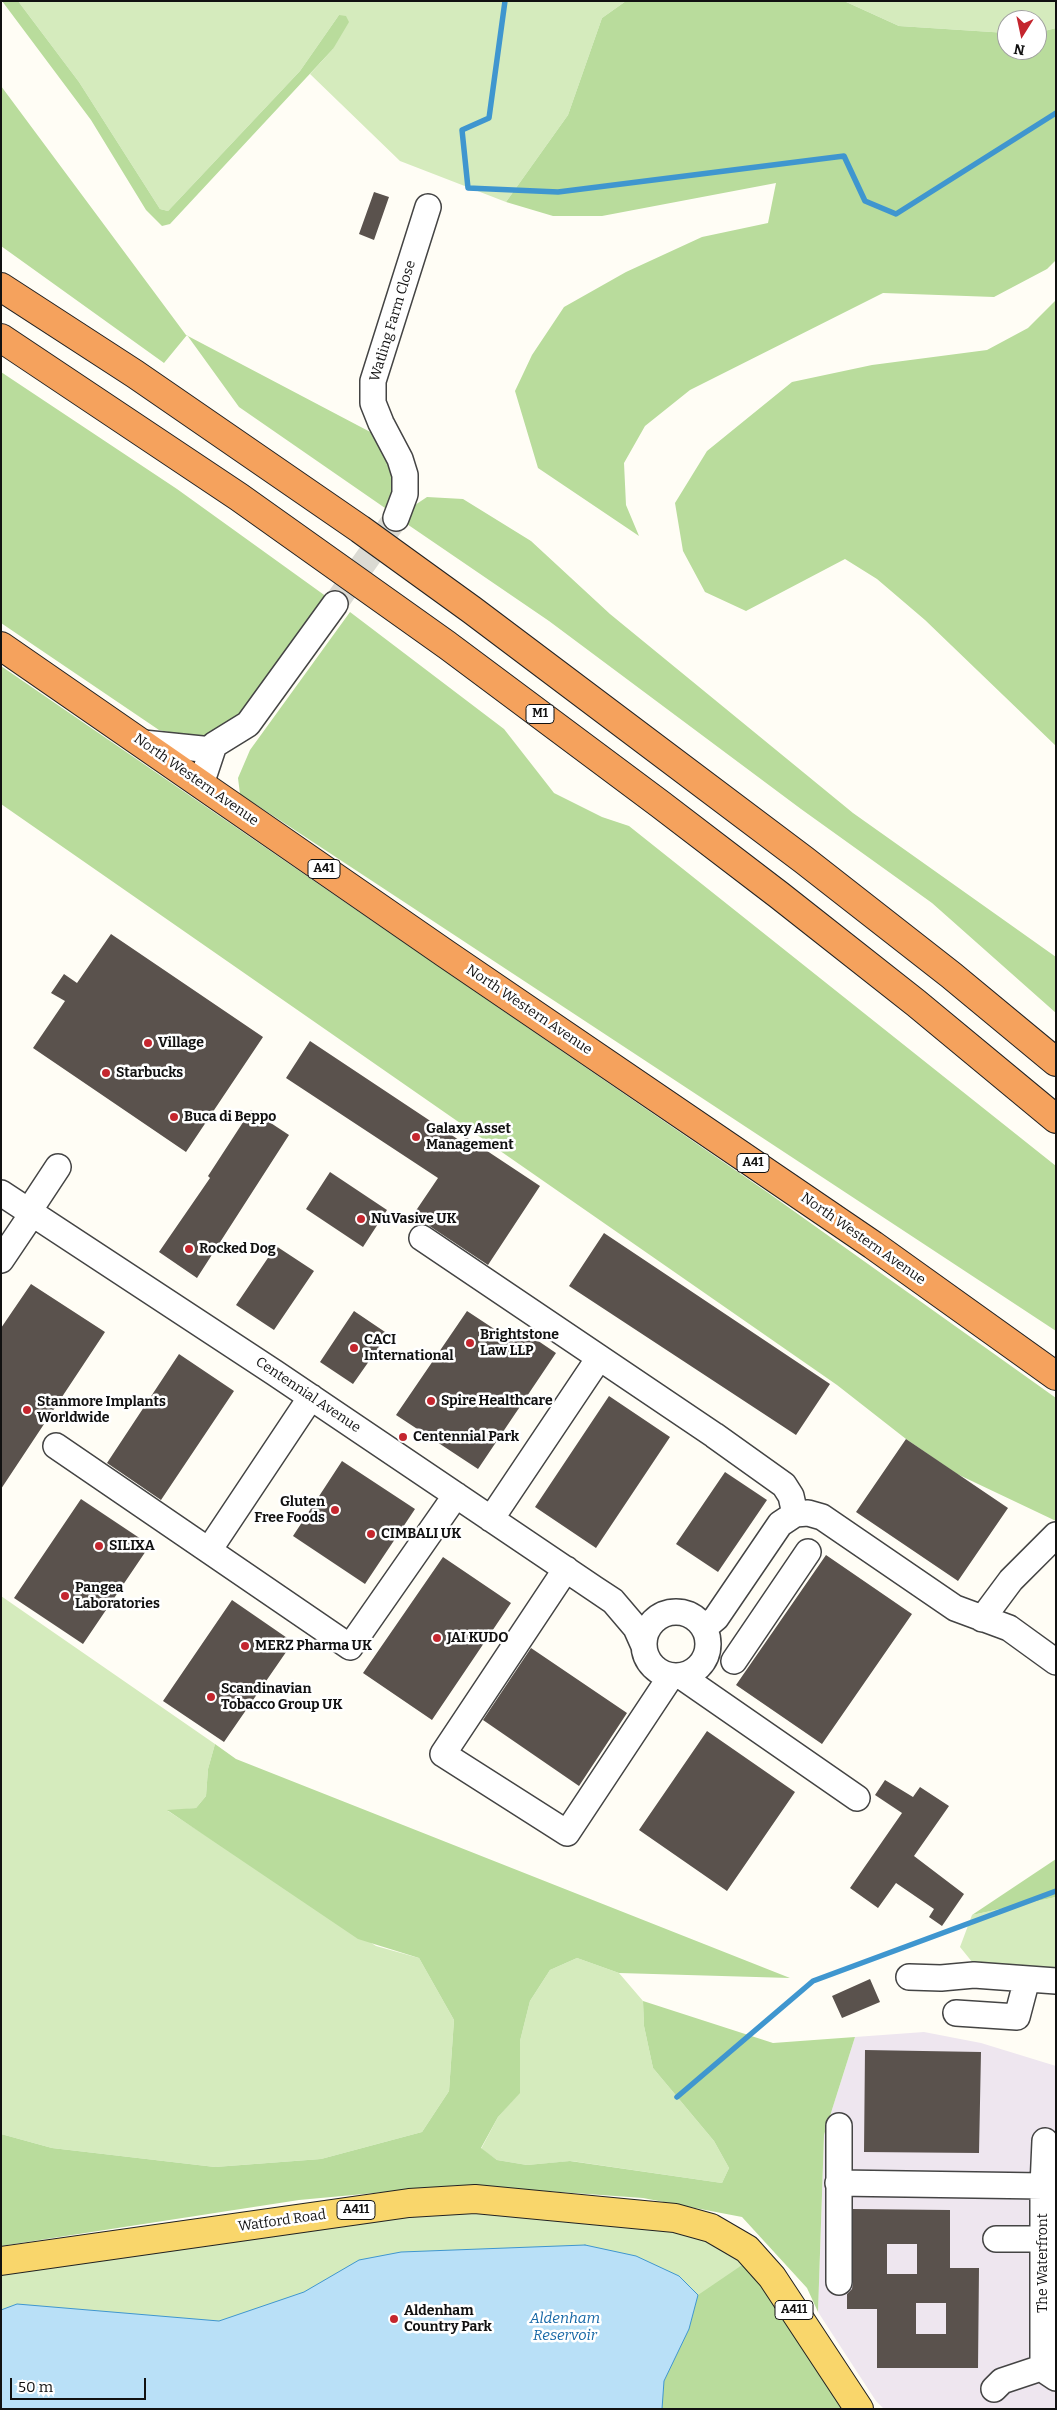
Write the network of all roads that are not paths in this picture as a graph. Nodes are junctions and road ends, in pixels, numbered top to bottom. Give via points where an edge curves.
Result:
1 (428, 207) dead end
2 (1, 287) edge
3 (1, 338) edge
4 (396, 518) tunnel mouth
5 (335, 604) tunnel mouth
6 (1, 646) edge
7 (143, 743) junction
8 (212, 750) junction
9 (202, 784) junction
10 (1056, 1062) edge
11 (1056, 1119) edge
12 (58, 1167) dead end
13 (1, 1193) edge
14 (31, 1213) junction
15 (422, 1238) dead end
16 (1, 1260) edge
17 (599, 1358) junction
18 (1056, 1376) edge
19 (311, 1397) junction
20 (56, 1446) dead end
21 (456, 1495) junction
22 (795, 1514) junction
23 (491, 1519) junction
24 (1056, 1535) edge
25 (209, 1550) junction
26 (808, 1552) dead end
27 (566, 1569) junction
28 (734, 1590) junction
29 (612, 1601) junction
30 (768, 1610) junction
31 (675, 1612) junction
32 (982, 1619) junction
33 (704, 1628) junction
34 (644, 1646) junction
35 (734, 1661) dead end
36 (1056, 1662) edge
37 (676, 1676) junction
38 (857, 1798) dead end
39 (909, 1976) dead end
40 (1027, 1979) junction
41 (1056, 1981) edge
42 (956, 2013) dead end
43 (839, 2126) dead end
44 (1045, 2141) dead end
45 (838, 2183) junction
46 (1043, 2186) junction
47 (996, 2239) dead end
48 (1043, 2239) junction
49 (1, 2260) edge
50 (838, 2282) dead end
51 (1050, 2373) edge
52 (994, 2389) dead end
53 (859, 2409) edge

1 - 4 street, Watling Farm Close via 373,381 373,404 405,475 405,494
2 - 10 highway via 135,374 472,610 804,860
3 - 11 highway, M1 via 246,502 454,650 786,901
5 - 8 street via 248,724 214,745
6 - 7 highway, North Western Avenue / A41
7 - 8 street
7 - 9 highway, North Western Avenue / A41
8 - 9 street
9 - 18 highway, North Western Avenue / A41 via 873,1244
12 - 14 street
13 - 14 street, Centennial Avenue
14 - 16 street
14 - 19 street, Centennial Avenue
15 - 17 street
17 - 22 street via 784,1485 791,1496
17 - 23 street
19 - 21 street, Centennial Avenue
19 - 25 street
20 - 25 street
21 - 23 street, Centennial Avenue
21 - 25 street via 350,1647
22 - 28 street via 780,1524
22 - 32 street via 822,1517 955,1608
23 - 27 street, Centennial Avenue
24 - 32 street via 1011,1580
26 - 30 street
27 - 29 street, Centennial Avenue
27 - 37 street via 443,1754 567,1834
28 - 30 street
28 - 33 street via 716,1618
29 - 31 street via 649,1610
29 - 34 street via 636,1628
30 - 35 street
31 - 33 street via 691,1616
31 - 34 street via 665,1614 653,1623 645,1636
32 - 36 street via 1009,1628
33 - 37 street via 708,1637 705,1658 691,1672
34 - 37 street via 653,1666
37 - 38 street
39 - 40 street via 942,1978 974,1974
40 - 41 street
40 - 42 street via 1017,2017
43 - 45 street
44 - 46 street, The Waterfront
45 - 46 street
45 - 50 street
46 - 48 street, The Waterfront
47 - 48 street
48 - 51 street, The Waterfront
49 - 53 main road, Watford Road / A411 via 409,2203 475,2199 675,2218 711,2228 747,2249 772,2277
51 - 52 street via 1002,2381

